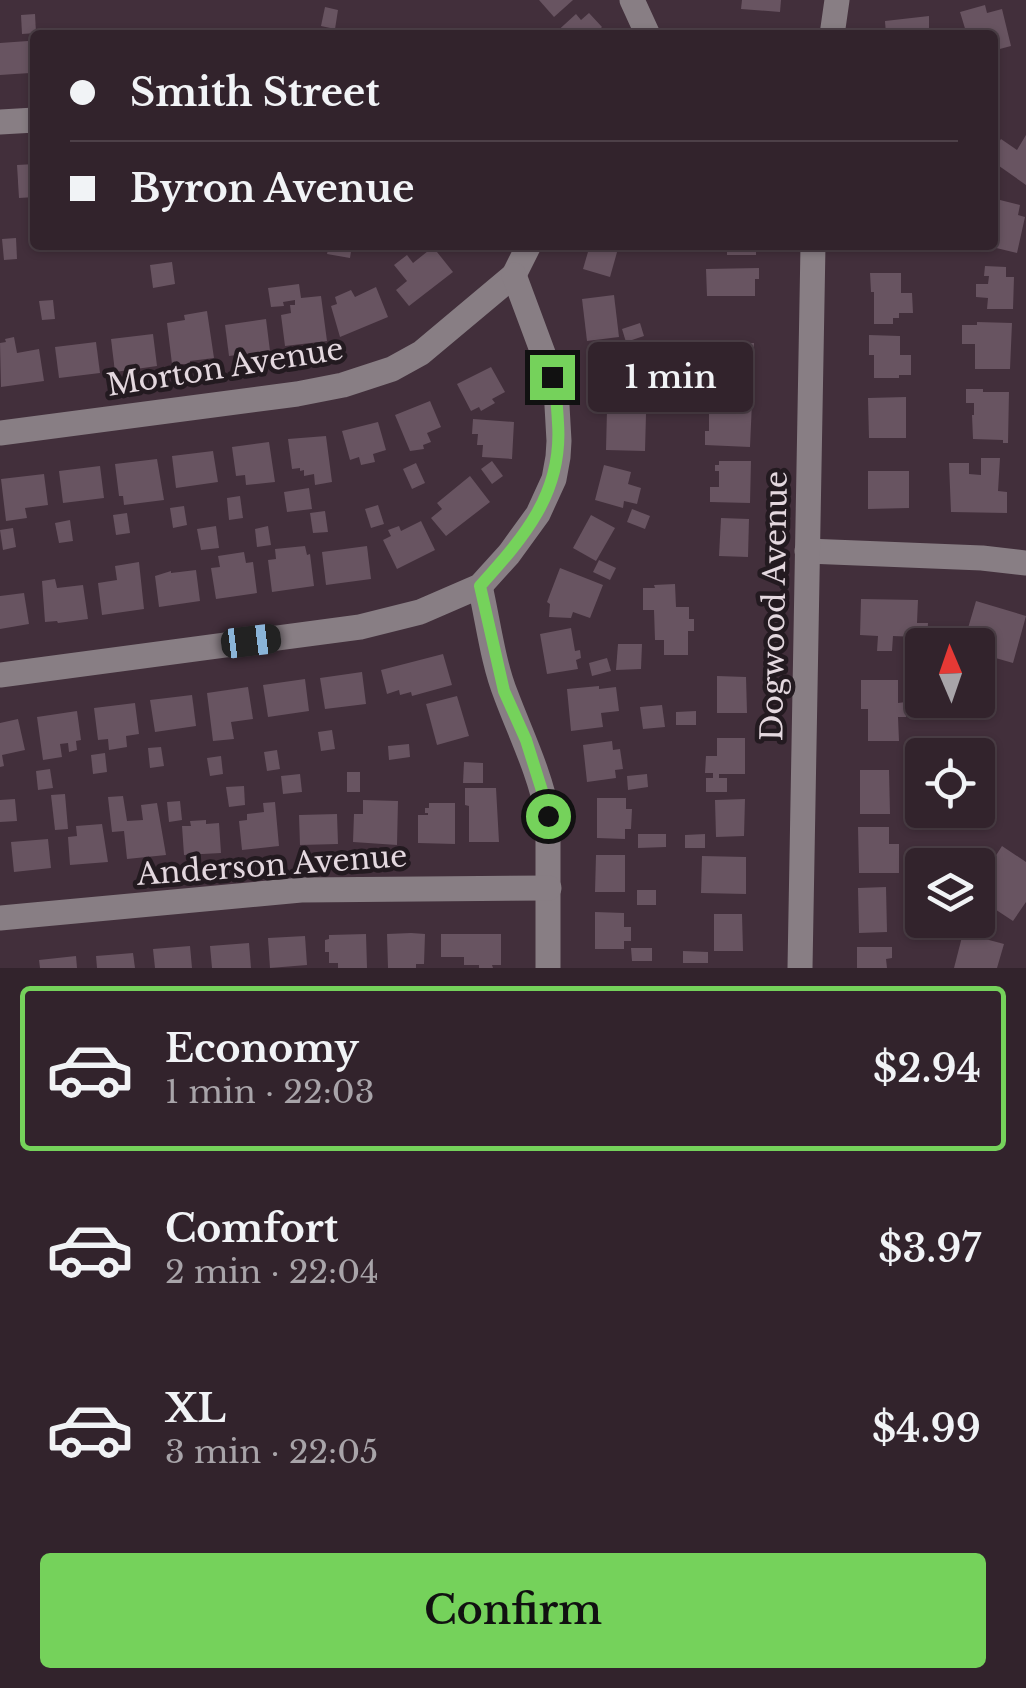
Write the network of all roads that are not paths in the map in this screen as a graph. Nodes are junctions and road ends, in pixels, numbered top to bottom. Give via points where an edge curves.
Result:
1 (632, 0) edge
2 (836, 0) edge
3 (646, 30) edge
4 (833, 30) edge
5 (30, 120) edge
6 (0, 122) edge
7 (527, 250) edge
8 (813, 250) edge
9 (514, 274) junction
10 (0, 432) edge
11 (807, 550) junction
12 (1026, 563) edge
13 (480, 586) junction
14 (0, 675) edge
15 (549, 888) junction
16 (0, 918) edge
17 (548, 968) edge
18 (800, 968) edge

1 - 3 street
2 - 4 street
5 - 6 street
7 - 9 street, Morton Avenue
8 - 11 street, Dogwood Avenue
9 - 10 street, Morton Avenue via 421,353 343,385
9 - 13 street via 556,388 558,457 538,514
11 - 12 street
11 - 18 street, Dogwood Avenue
13 - 14 street via 420,612 360,627
13 - 15 street via 504,691 544,797
15 - 16 street, Anderson Avenue via 301,890
15 - 17 street

